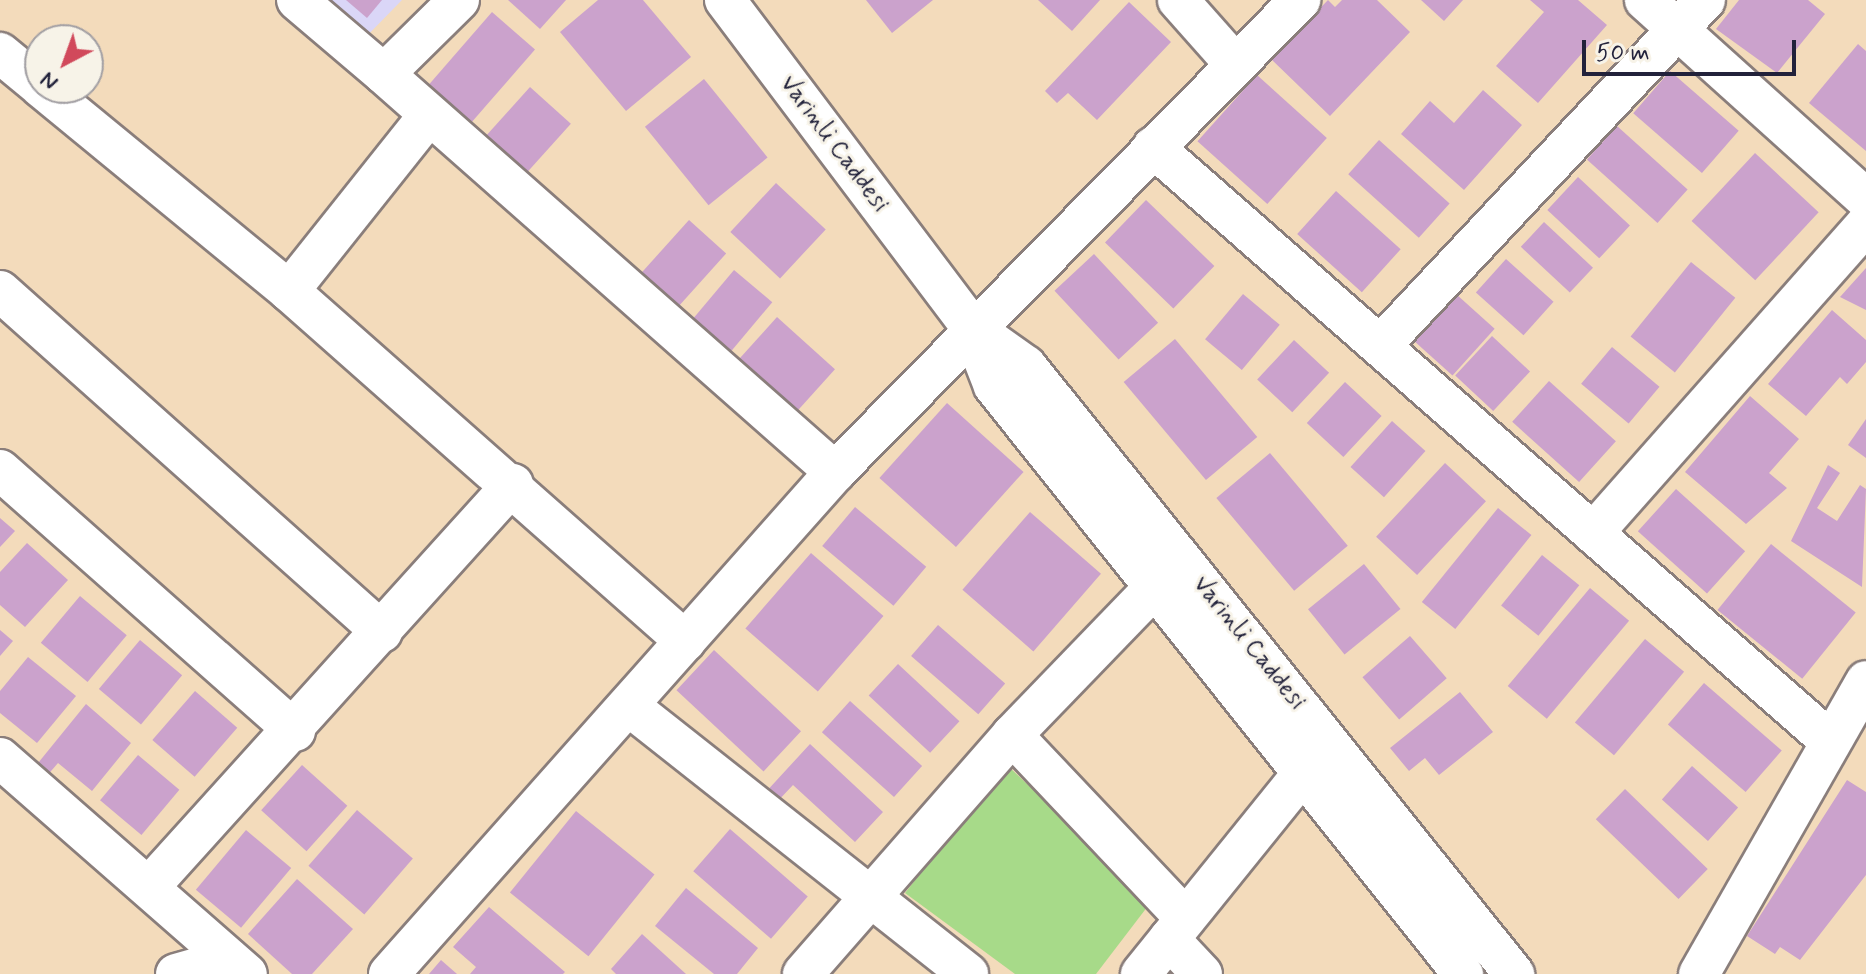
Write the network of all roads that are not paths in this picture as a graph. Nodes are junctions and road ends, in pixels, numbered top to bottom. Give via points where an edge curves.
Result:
1 (297, 0) edge
2 (459, 0) edge
3 (725, 0) edge
4 (1178, 0) edge
5 (1300, 0) edge
6 (1645, 0) edge
7 (1705, 0) edge
8 (1679, 31) junction
9 (0, 53) edge
10 (1234, 63) junction
11 (24, 73) edge
12 (384, 74) junction
13 (62, 104) edge
14 (428, 116) junction
15 (1153, 147) junction
16 (1866, 199) edge
17 (1866, 224) edge
18 (0, 291) edge
19 (289, 291) junction
20 (971, 327) junction
21 (1381, 345) junction
22 (0, 470) edge
23 (835, 472) junction
24 (513, 484) junction
25 (1593, 533) junction
26 (1151, 591) junction
27 (382, 632) junction
28 (685, 641) junction
29 (1866, 681) edge
30 (629, 706) junction
31 (295, 731) junction
32 (1012, 735) junction
33 (1830, 741) junction
34 (0, 758) edge
35 (1300, 777) junction
36 (149, 887) junction
37 (874, 898) junction
38 (1177, 928) junction
39 (238, 967) edge
40 (176, 974) edge
41 (389, 974) edge
42 (803, 974) edge
43 (968, 974) edge
44 (1141, 974) edge
45 (1202, 974) edge
46 (1463, 974) edge
47 (1514, 974) edge
48 (1699, 974) edge

1 - 12 street
2 - 12 street
3 - 20 street, Varinli Caddesi
4 - 10 street
5 - 10 street
6 - 8 street
7 - 8 street
8 - 16 street
8 - 21 street
9 - 11 street
10 - 15 street
12 - 14 street
13 - 19 street
14 - 19 street
14 - 23 street
15 - 20 street
15 - 21 street
17 - 25 street
18 - 27 street
19 - 24 street
20 - 23 street
20 - 26 street, Varinli Caddesi via 994,386
20 - 47 street, Varinli Caddesi via 1026,366
21 - 25 street
22 - 31 street
23 - 28 street
24 - 27 street
24 - 28 street
25 - 33 street
26 - 32 street
26 - 35 street, Varinli Caddesi
27 - 31 street
28 - 30 street
29 - 33 street
30 - 37 street
30 - 41 street
31 - 36 street
32 - 37 street
32 - 38 street
33 - 48 street
34 - 36 street
35 - 38 street
35 - 46 street, Varinli Caddesi
36 - 39 street
37 - 42 street
37 - 43 street
38 - 44 street
38 - 45 street
39 - 40 street

